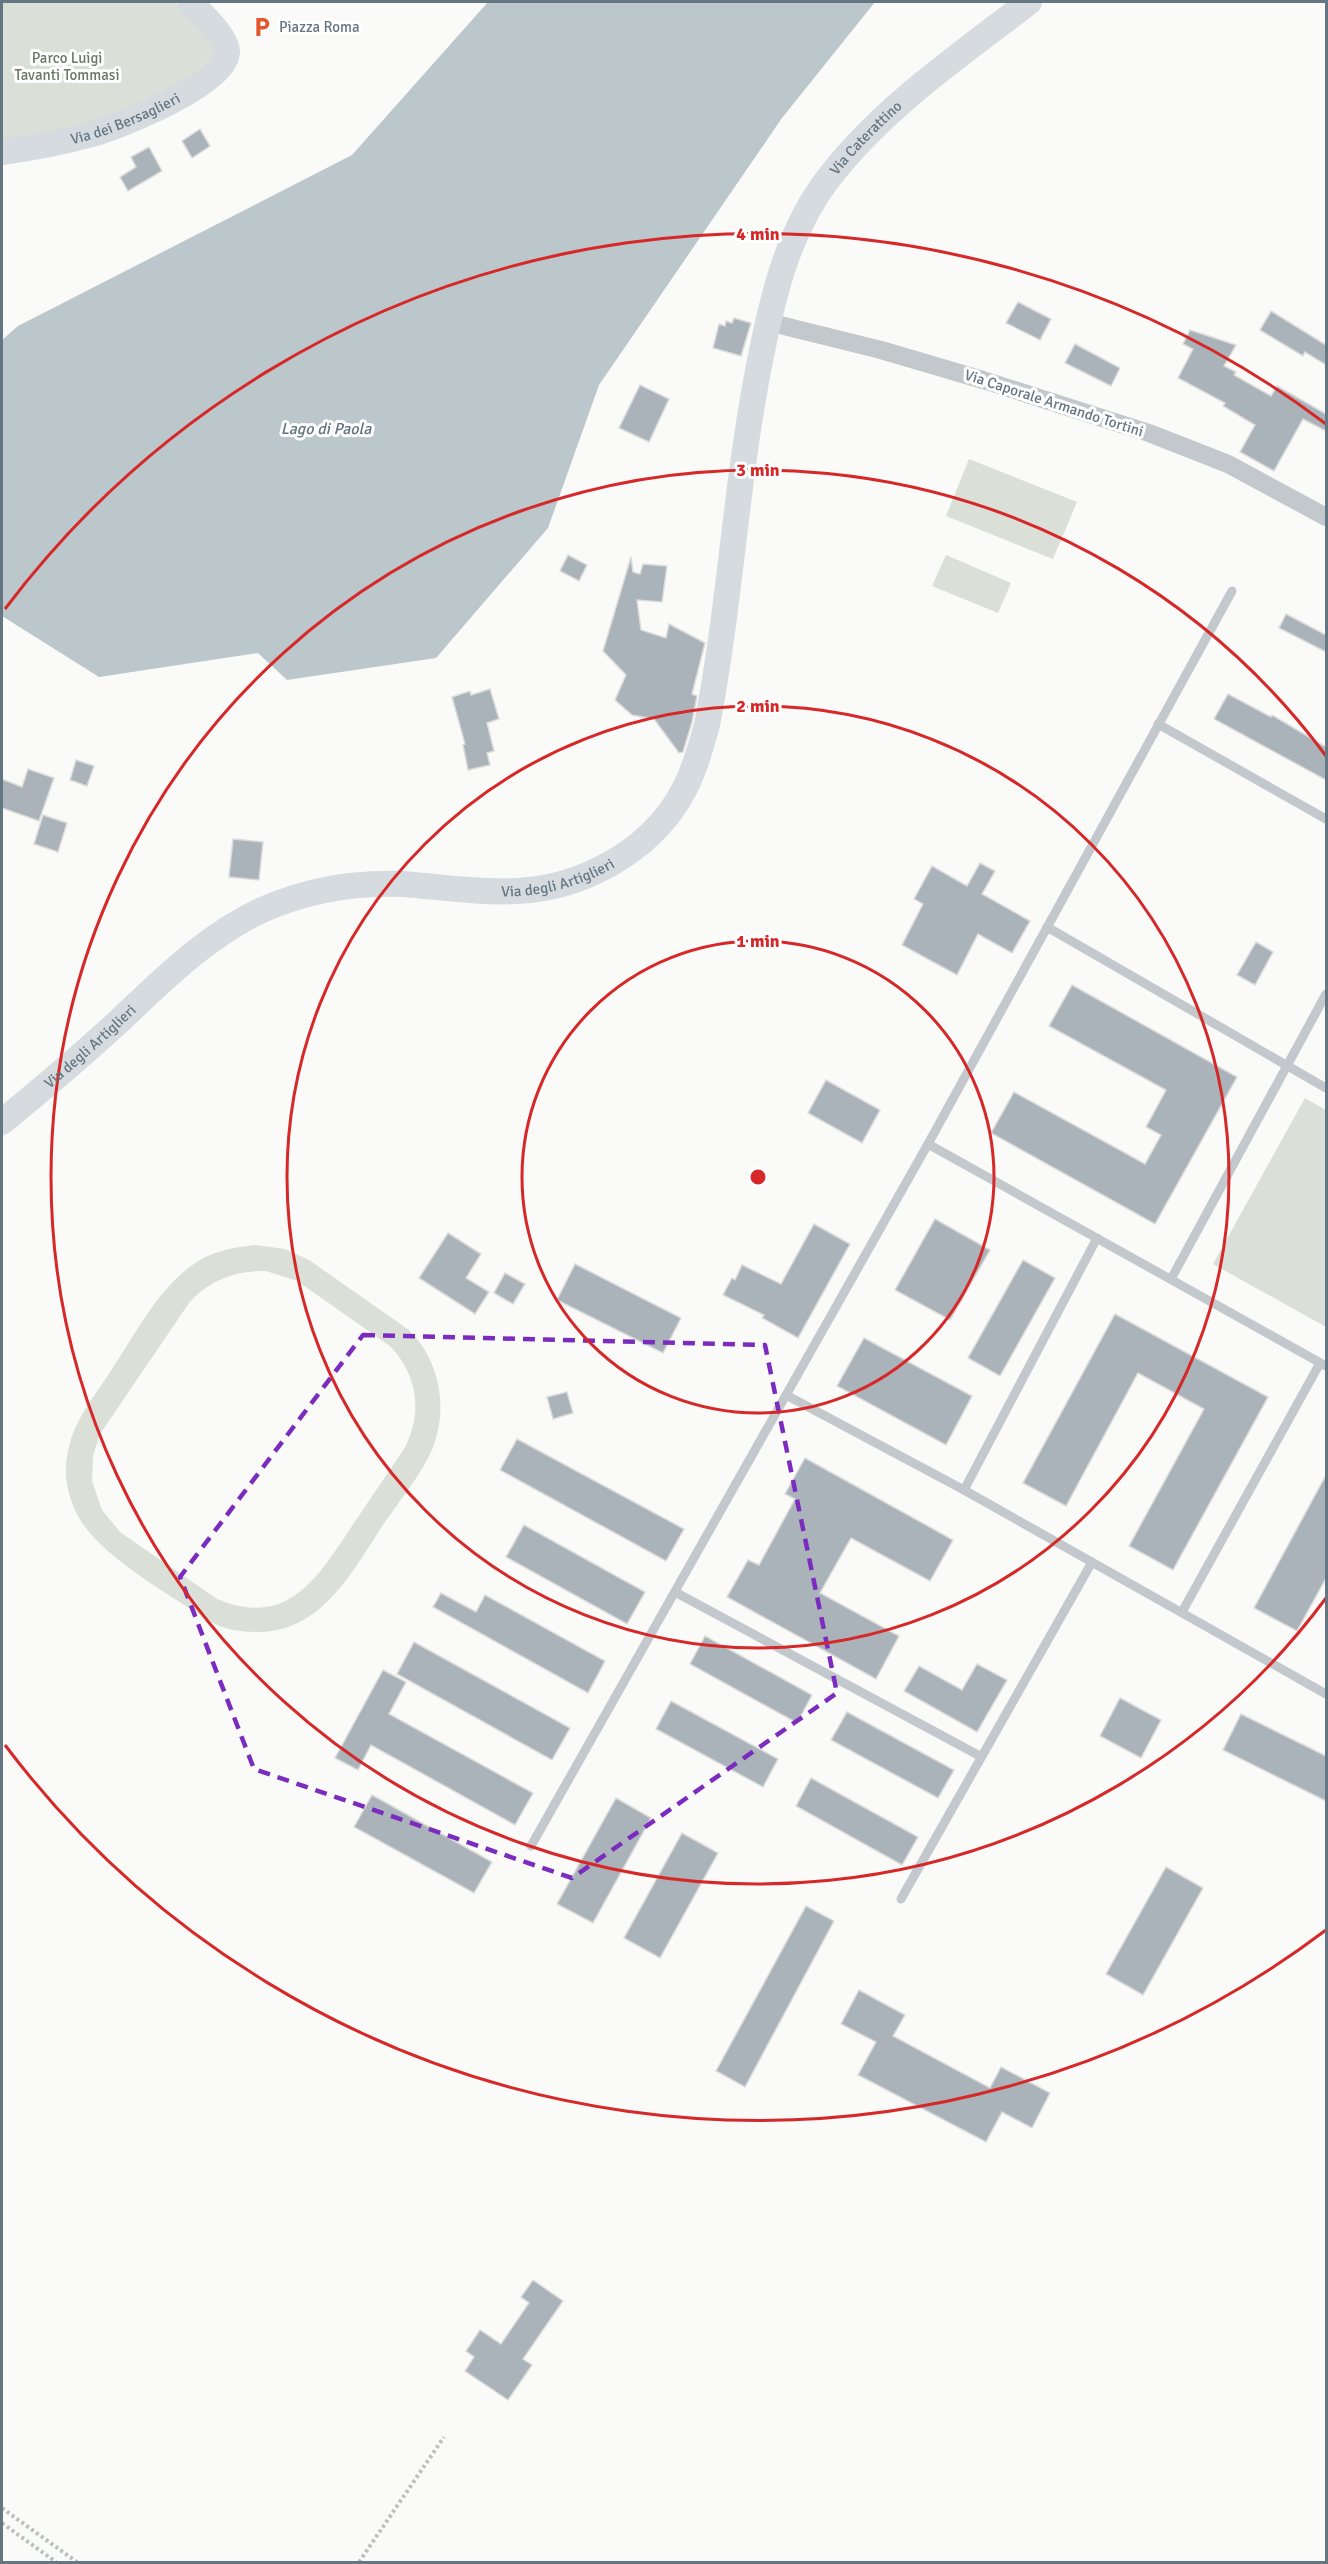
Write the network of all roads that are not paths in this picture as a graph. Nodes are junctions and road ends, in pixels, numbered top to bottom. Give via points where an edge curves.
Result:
1 (190, 2) edge
2 (1029, 2) edge
3 (2, 152) edge
4 (768, 322) junction
5 (1326, 517) edge
6 (1232, 591) dead end
7 (1158, 724) junction
8 (1326, 819) edge
9 (1047, 927) junction
10 (1326, 994) edge
11 (1287, 1066) junction
12 (1326, 1088) edge
13 (2, 1122) edge
14 (928, 1144) junction
15 (1097, 1238) junction
16 (1171, 1279) junction
17 (1323, 1364) edge
18 (786, 1395) junction
19 (964, 1490) junction
20 (1092, 1562) junction
21 (675, 1592) junction
22 (1182, 1612) junction
23 (1326, 1694) edge
24 (980, 1756) junction
25 (531, 1846) dead end
26 (901, 1899) dead end

1 - 3 street, Via dei Bersaglieri via 222,38 227,52 223,64 202,83 133,119 72,139
2 - 4 street, Via Caterattino via 915,91 834,171 796,235
4 - 5 street, Via Caporale Armando Tortini via 881,350 1149,433 1228,464
4 - 13 street, Via degli Artiglieri via 749,421 707,725 684,790 656,828 610,863 557,885 511,891 360,885 316,891 261,911 196,951
6 - 7 lane
7 - 8 lane
7 - 9 lane
9 - 11 lane
9 - 14 lane
10 - 11 lane
11 - 12 lane
11 - 16 lane
14 - 15 lane
14 - 18 lane
15 - 16 lane
15 - 19 lane
16 - 17 lane
17 - 22 lane
18 - 19 lane
18 - 21 lane
19 - 20 lane
20 - 22 lane
20 - 24 lane
21 - 24 lane
21 - 25 lane
22 - 23 lane
24 - 26 lane

